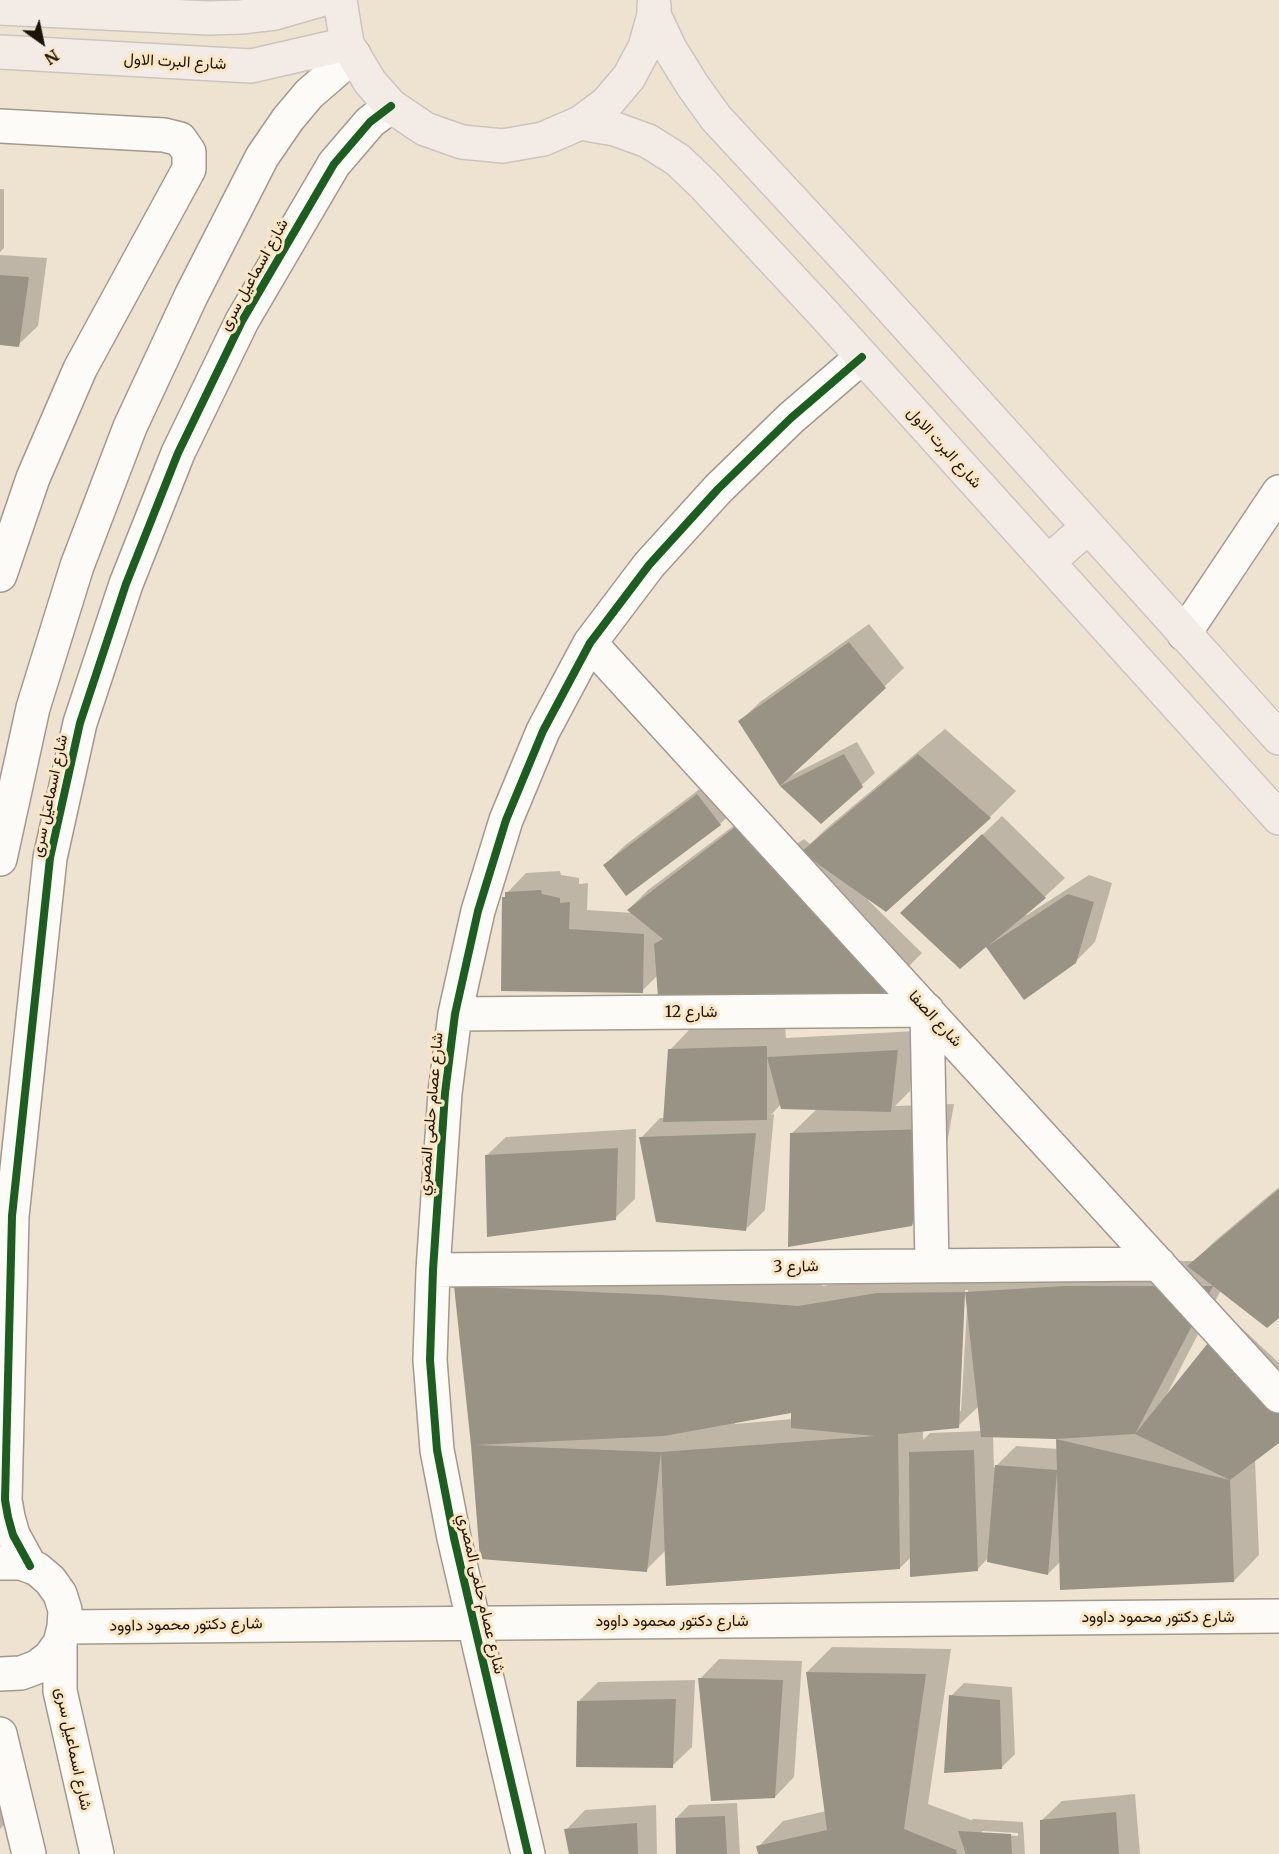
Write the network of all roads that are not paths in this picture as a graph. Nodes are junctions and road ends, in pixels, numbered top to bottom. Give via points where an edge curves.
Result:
1 (320, 0) edge
2 (340, 0) edge
3 (654, 7) edge
4 (0, 8) edge
5 (351, 50) junction
6 (0, 52) edge
7 (391, 106) junction
8 (580, 123) junction
9 (0, 126) edge
10 (862, 357) junction
11 (1279, 492) edge
12 (1088, 527) junction
13 (1048, 562) junction
14 (0, 575) edge
15 (1184, 634) junction
16 (590, 643) junction
17 (1279, 738) edge
18 (1279, 818) edge
19 (1, 852) edge
20 (50, 858) junction
21 (0, 859) edge
22 (927, 1010) junction
23 (455, 1014) junction
24 (6, 1215) edge
25 (1159, 1264) junction
26 (932, 1265) junction
27 (433, 1270) junction
28 (4, 1382) edge
29 (1279, 1396) edge
30 (15, 1565) edge
31 (1279, 1616) edge
32 (472, 1623) junction
33 (62, 1635) junction
34 (0, 1674) edge
35 (0, 1734) edge
36 (29, 1854) edge
37 (97, 1854) edge
38 (528, 1854) edge

1 - 4 main road via 275,13 208,18
2 - 5 main road
3 - 8 main road via 645,47 629,77 607,102
3 - 12 main road via 670,49 716,118
5 - 6 main road, شارع البرت الاول via 250,66
5 - 7 main road via 370,82
5 - 19 street via 288,119 262,157 130,427 77,566 33,708
7 - 8 main road via 425,129 462,142 503,146 543,139
7 - 20 street, شارع اسماعيل سرى via 351,142 319,188 242,321 178,453 126,584 80,723
8 - 10 main road, شارع البرت الاول via 615,129 648,141 678,160
9 - 14 street via 164,135 180,140 189,152 189,169 80,369 33,478
10 - 13 main road, شارع البرت الاول
10 - 16 street, شارع عصام حلمى المصري via 791,418 718,489 649,566
11 - 15 street
12 - 13 main road
12 - 15 main road
13 - 18 main road, شارع البرت الاول
15 - 17 main road
16 - 22 street, شارع الصفا
16 - 23 street, شارع عصام حلمى المصري via 543,731 506,820 478,911
19 - 20 street
19 - 21 street
20 - 24 street, شارع اسماعيل سرى
22 - 23 street, شارع 12
22 - 25 street, شارع الصفا
22 - 26 street
23 - 27 street, شارع عصام حلمى المصري via 445,1093
24 - 28 street, شارع اسماعيل سرى
25 - 26 street, شارع 3
25 - 29 street, شارع الصفا
26 - 27 street, شارع 3
27 - 32 street, شارع عصام حلمى المصري via 430,1360 437,1450
28 - 30 street, شارع اسماعيل سرى via 5,1500
30 - 33 street, شارع اسماعيل سرى via 37,1569 60,1594 65,1610
31 - 32 street, شارع دكتور محمود داوود
32 - 33 street, شارع دكتور محمود داوود
32 - 38 street, شارع عصام حلمى المصري
33 - 34 street via 50,1656 37,1668
33 - 37 street, شارع اسماعيل سرى via 60,1691
35 - 36 street

